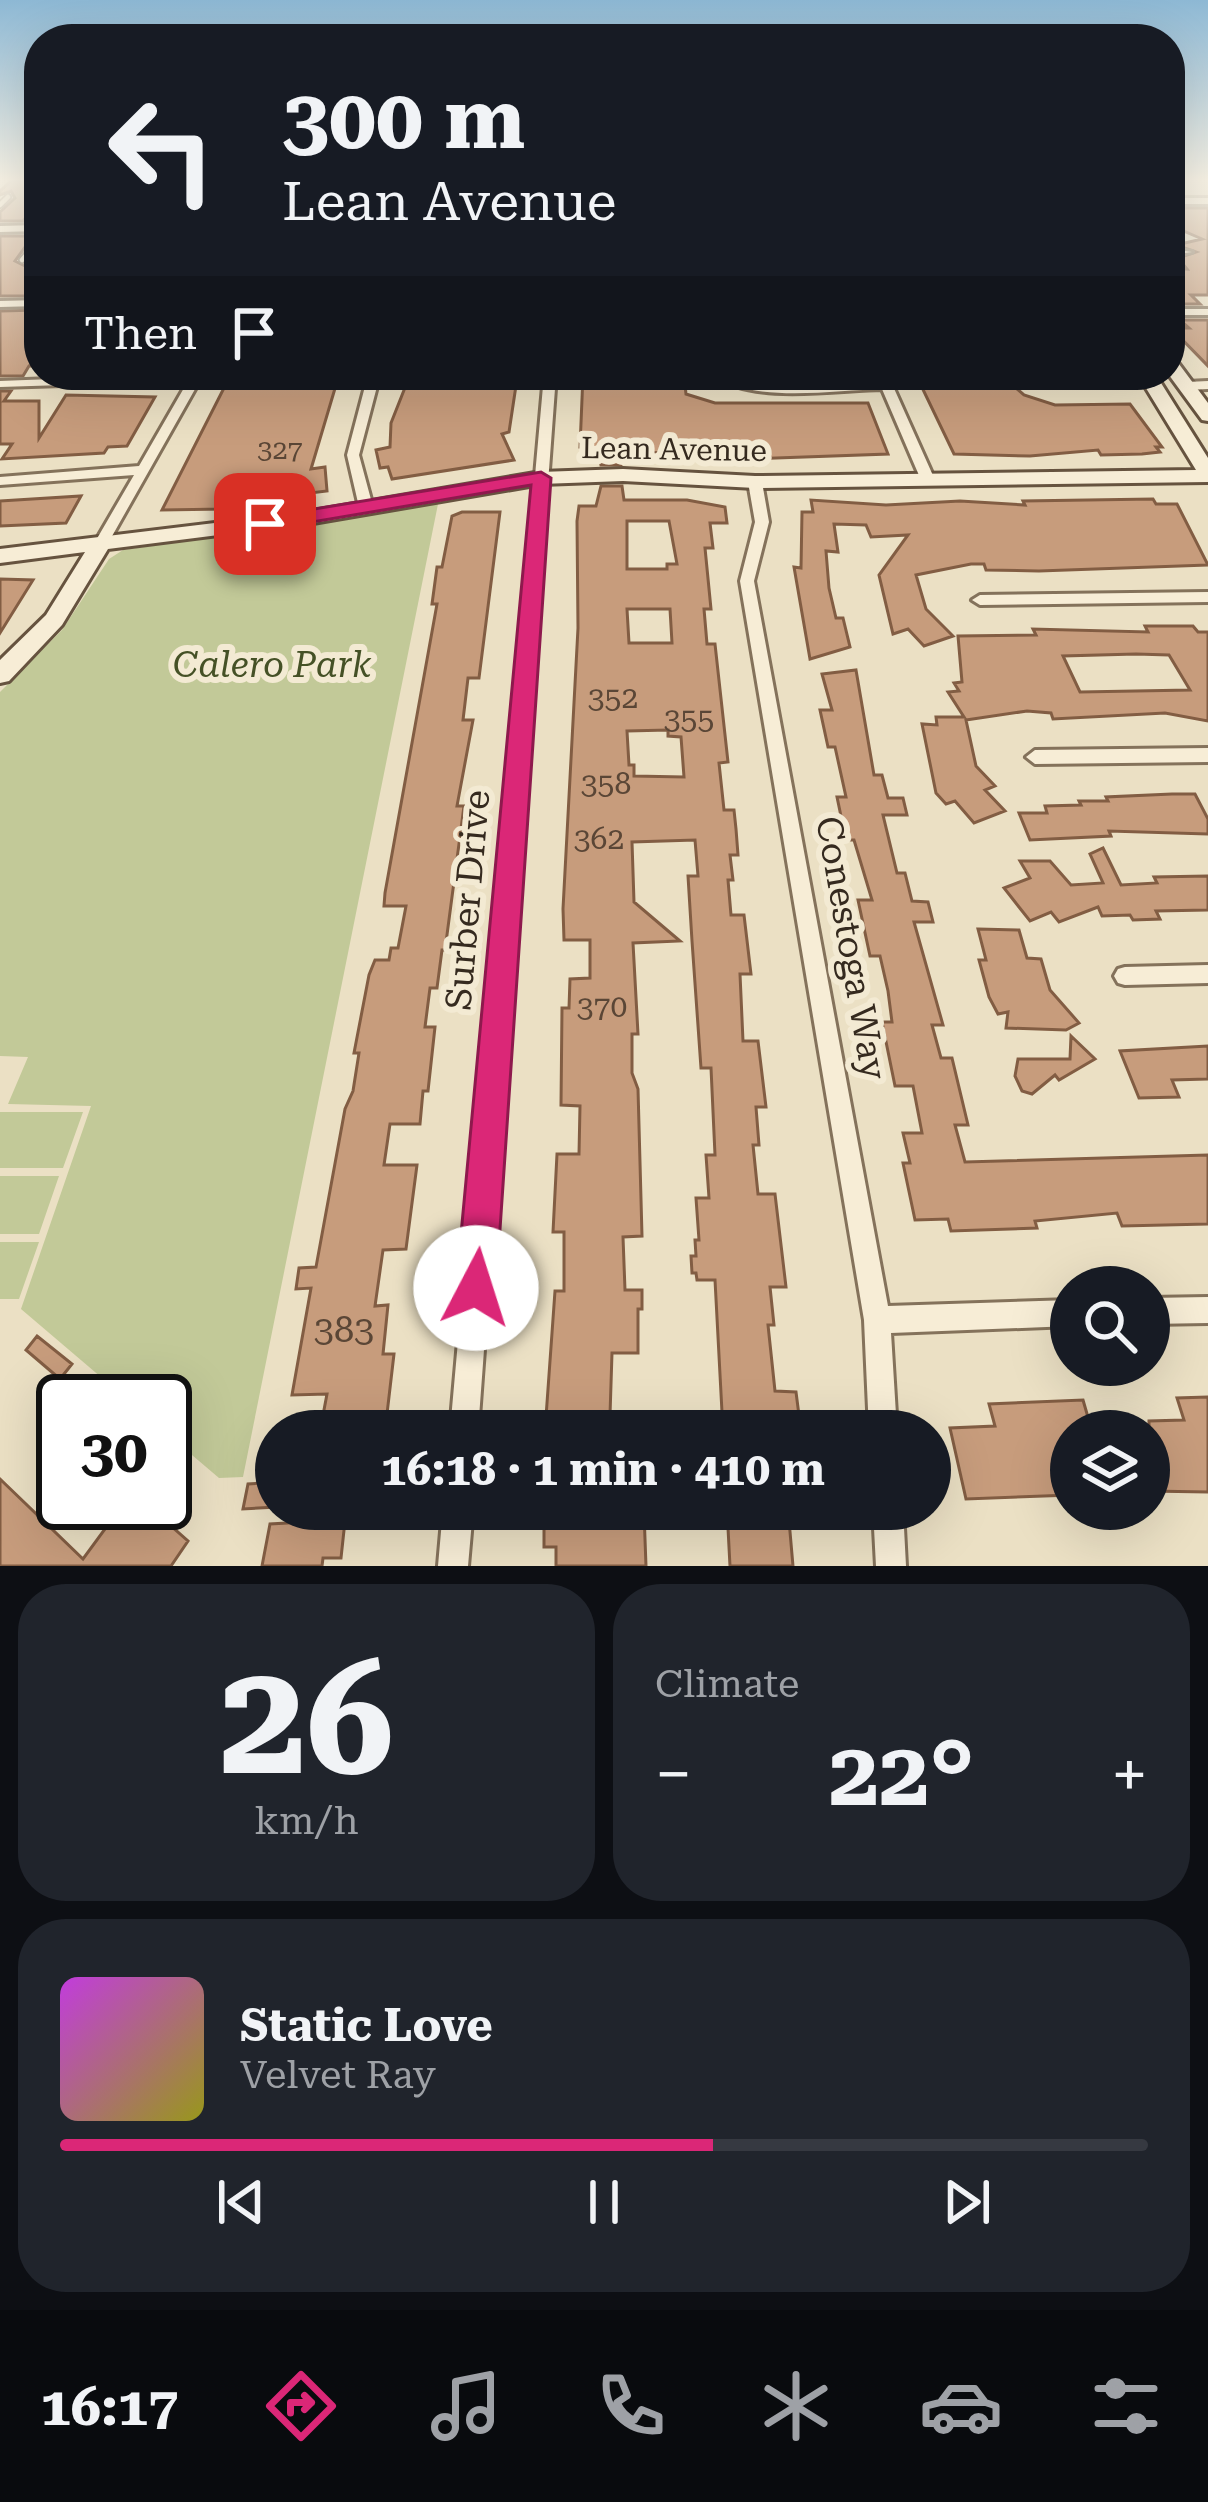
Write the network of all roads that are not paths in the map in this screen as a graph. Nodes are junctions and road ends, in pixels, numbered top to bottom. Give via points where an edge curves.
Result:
1 (24, 258) edge
2 (22, 260) dead end
3 (1185, 383) edge
4 (1187, 386) junction
5 (1208, 386) edge
6 (188, 390) edge
7 (370, 390) edge
8 (549, 390) edge
9 (889, 390) edge
10 (1156, 390) edge
11 (1208, 416) edge
12 (143, 470) junction
13 (1208, 475) edge
14 (541, 478) junction
15 (928, 480) junction
16 (0, 481) edge
17 (755, 482) junction
18 (366, 507) junction
19 (102, 542) junction
20 (0, 556) edge
21 (1208, 597) edge
22 (980, 600) dead end
23 (0, 675) edge
24 (1208, 755) edge
25 (1035, 757) dead end
26 (1208, 974) edge
27 (1125, 976) dead end
28 (1208, 1310) edge
29 (1170, 1311) edge
30 (1050, 1314) edge
31 (877, 1320) junction
32 (466, 1410) edge
33 (882, 1410) edge
34 (457, 1530) edge
35 (889, 1530) edge
36 (454, 1566) edge
37 (891, 1566) edge

1 - 2 lane
3 - 4 street
4 - 5 street
4 - 11 street
6 - 12 street
7 - 18 street via 353,454
8 - 14 street, Surber Drive
9 - 15 street
10 - 13 street
12 - 16 street
12 - 19 street
13 - 15 street, Lean Avenue
14 - 17 street, Lean Avenue
14 - 18 street, Lean Avenue
14 - 32 street, Surber Drive
15 - 17 street, Lean Avenue
17 - 31 street, Conestoga Way via 762,522 747,581
18 - 19 street, Lean Avenue
19 - 20 street, Lean Avenue
19 - 23 street via 54,620
21 - 22 street
24 - 25 street
26 - 27 street
28 - 29 street
30 - 31 street
31 - 33 street, Conestoga Way
34 - 36 street
35 - 37 street

